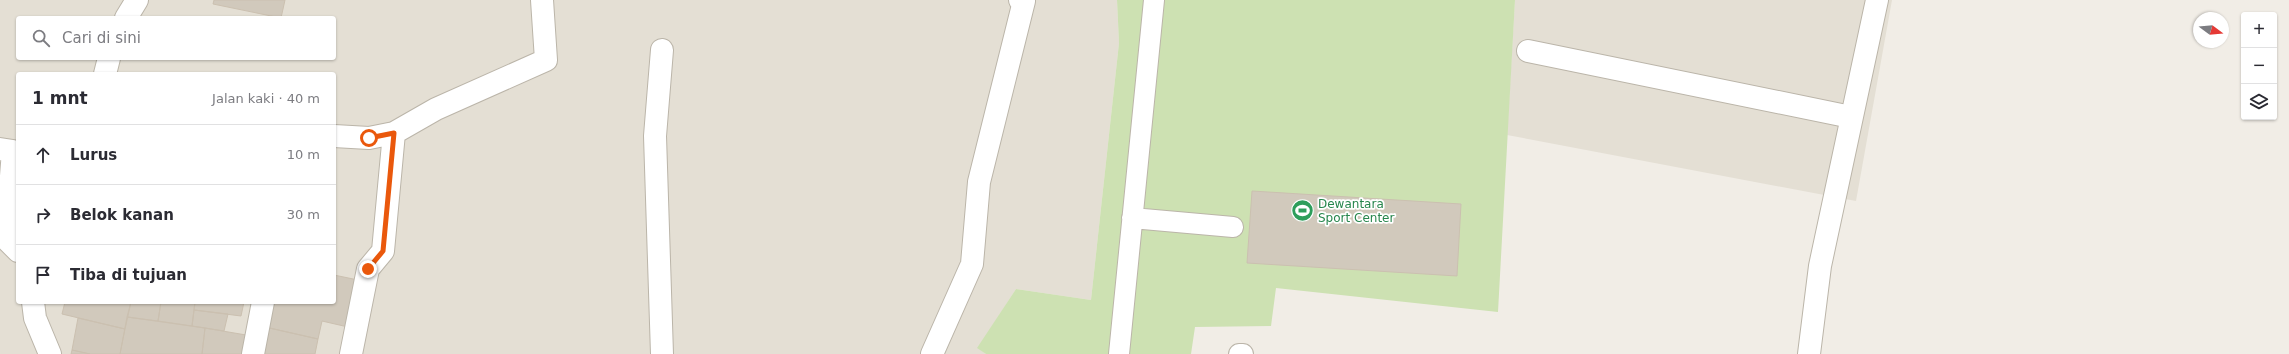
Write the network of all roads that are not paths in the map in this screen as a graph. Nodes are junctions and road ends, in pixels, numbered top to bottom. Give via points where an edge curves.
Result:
1 (137, 0) edge
2 (542, 0) edge
3 (1020, 0) edge
4 (1154, 0) edge
5 (1877, 0) edge
6 (127, 16) edge
7 (662, 50) dead end
8 (1528, 51) dead end
9 (108, 60) edge
10 (106, 72) edge
11 (1851, 117) junction
12 (394, 133) junction
13 (336, 136) edge
14 (0, 149) edge
15 (1132, 218) junction
16 (1233, 228) dead end
17 (16, 249) edge
18 (33, 304) edge
19 (263, 304) edge
20 (50, 354) edge
21 (253, 354) edge
22 (351, 354) edge
23 (662, 354) edge
24 (932, 354) edge
25 (1119, 354) edge
26 (1239, 354) edge
27 (1243, 354) edge
28 (1809, 354) edge

1 - 6 street
2 - 12 street via 546,60 436,109
3 - 24 street via 1024,1 979,182 972,264
4 - 15 lane
5 - 11 street
7 - 23 street via 655,136
8 - 11 street
9 - 10 street
11 - 28 street via 1820,266
12 - 13 street via 369,138
12 - 22 street via 383,251 368,269
14 - 17 street via 13,151 6,239
15 - 16 lane
15 - 25 lane
18 - 20 street via 35,318
19 - 21 street
26 - 27 lane

